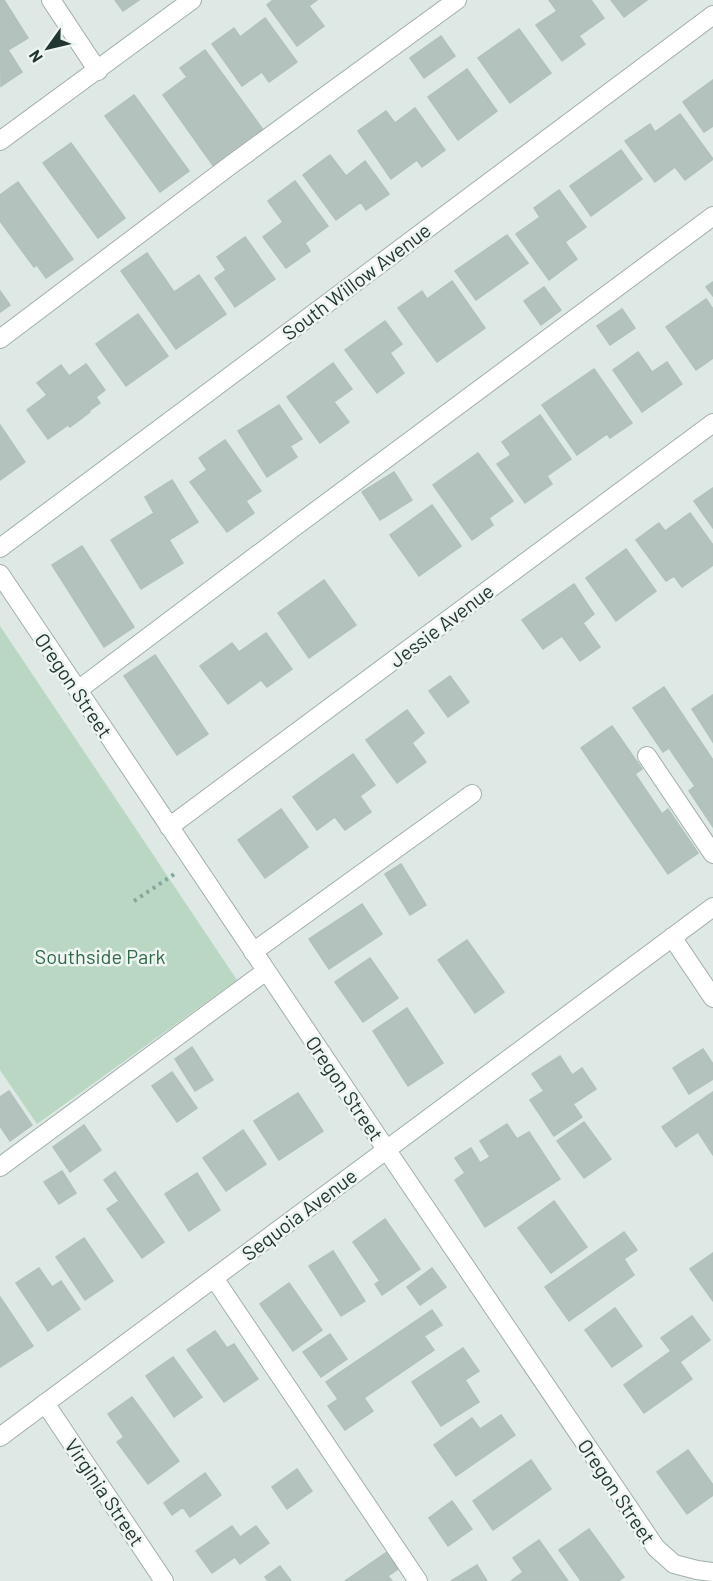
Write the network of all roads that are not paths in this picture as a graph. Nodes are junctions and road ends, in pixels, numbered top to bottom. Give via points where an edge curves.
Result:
1 (51, 0) edge
2 (192, 0) edge
3 (457, 0) edge
4 (713, 15) edge
5 (98, 70) junction
6 (0, 141) edge
7 (713, 216) edge
8 (0, 339) edge
9 (713, 423) edge
10 (0, 548) edge
11 (0, 574) edge
12 (78, 690) junction
13 (647, 756) dead end
14 (472, 794) dead end
15 (169, 827) junction
16 (713, 854) edge
17 (713, 906) edge
18 (672, 937) junction
19 (253, 952) junction
20 (266, 971) junction
21 (713, 998) edge
22 (386, 1149) junction
23 (0, 1167) edge
24 (214, 1278) junction
25 (45, 1403) junction
26 (0, 1437) edge
27 (713, 1558) edge
28 (697, 1574) edge
29 (164, 1581) edge
30 (418, 1581) edge

1 - 5 street
2 - 5 street
3 - 8 street
4 - 10 street, South Willow Avenue
5 - 6 street
7 - 12 street
9 - 15 street, Jessie Avenue
11 - 12 street, Oregon Street
12 - 15 street, Oregon Street
13 - 16 street
14 - 19 street
15 - 19 street, Oregon Street
17 - 18 street, Sequoia Avenue
18 - 21 street
18 - 22 street, Sequoia Avenue
19 - 20 street, Oregon Street
20 - 22 street, Oregon Street
20 - 23 street
22 - 24 street, Sequoia Avenue
22 - 28 street, Oregon Street via 656,1548 674,1564
24 - 25 street, Sequoia Avenue
24 - 30 street
25 - 26 street, Sequoia Avenue
25 - 29 street, Virginia Street
27 - 28 street

